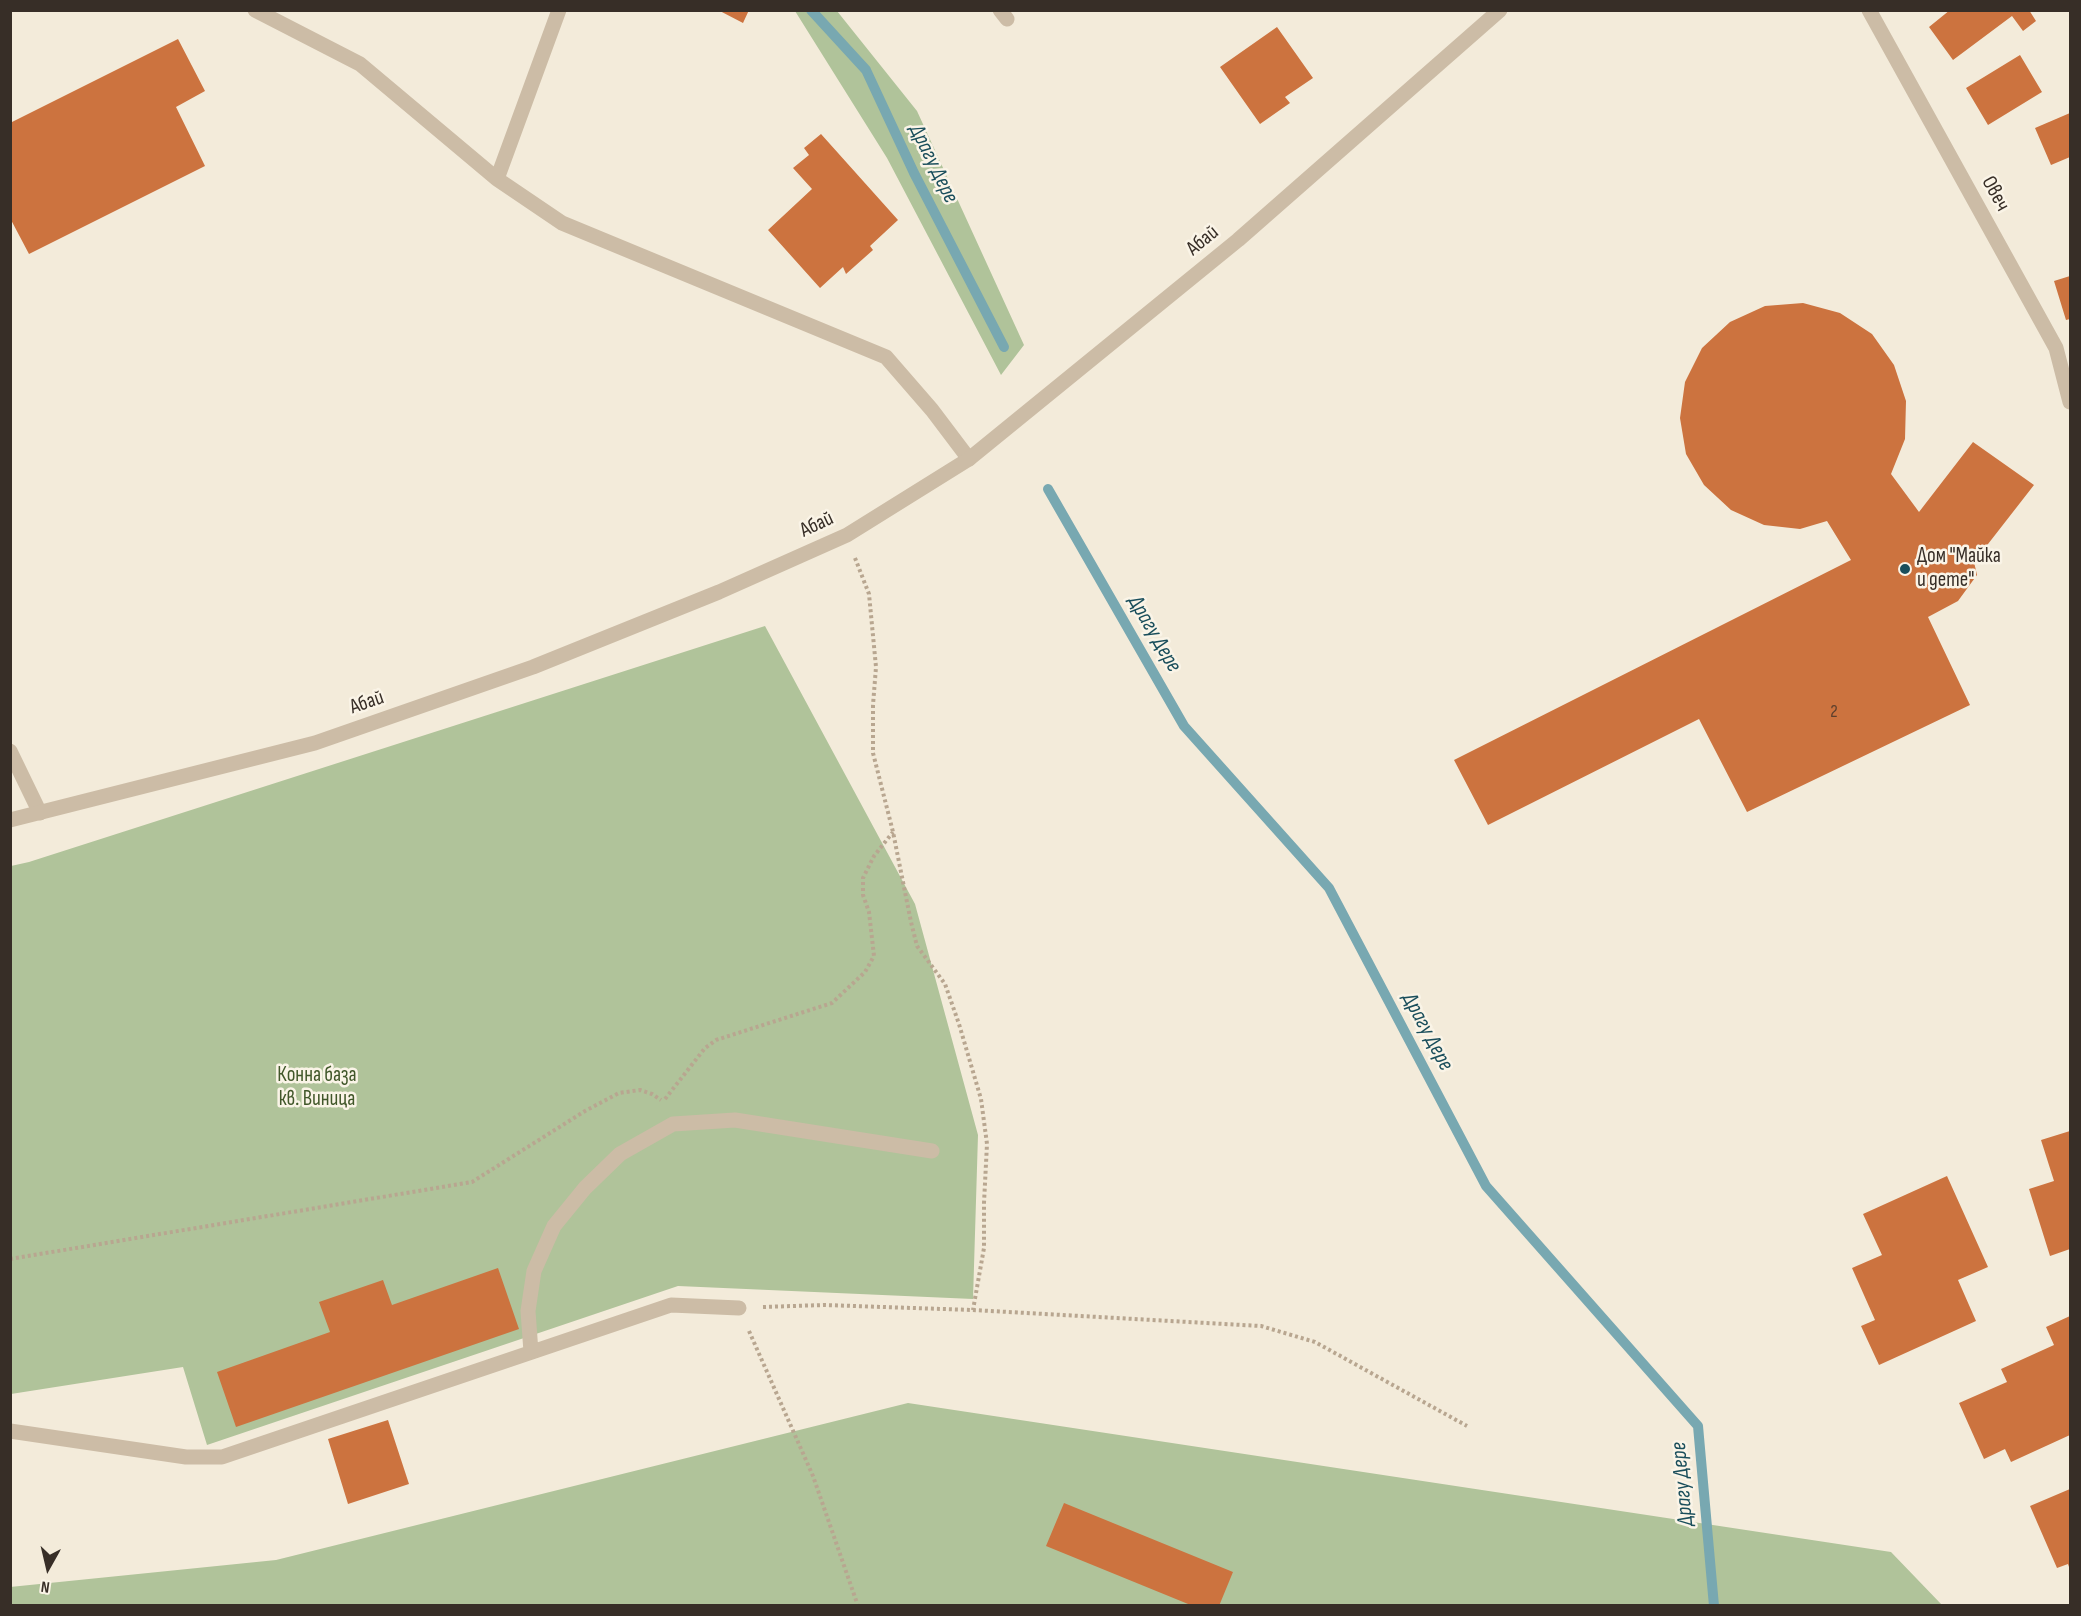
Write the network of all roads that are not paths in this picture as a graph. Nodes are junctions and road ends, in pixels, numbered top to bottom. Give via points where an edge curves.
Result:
1 (255, 10) edge
2 (559, 10) edge
3 (1500, 10) edge
4 (1869, 10) edge
5 (497, 179) junction
6 (2063, 346) edge
7 (2070, 402) edge
8 (969, 459) junction
9 (10, 751) edge
10 (40, 813) junction
11 (10, 820) edge
12 (932, 1151) dead end
13 (739, 1308) road end
14 (531, 1352) junction
15 (10, 1431) edge

1 - 5 street via 360,64
2 - 5 street
3 - 8 street, Абай via 1238,240
4 - 6 street, Овеч
5 - 8 street via 562,223 886,357
6 - 7 street, Овеч
8 - 10 street, Абай via 847,535 533,667 326,739
9 - 10 street
10 - 11 street, Абай
12 - 14 street via 735,1120 673,1124 620,1154 554,1226 534,1270 528,1311
13 - 14 street via 671,1305
14 - 15 street via 222,1456 186,1457

